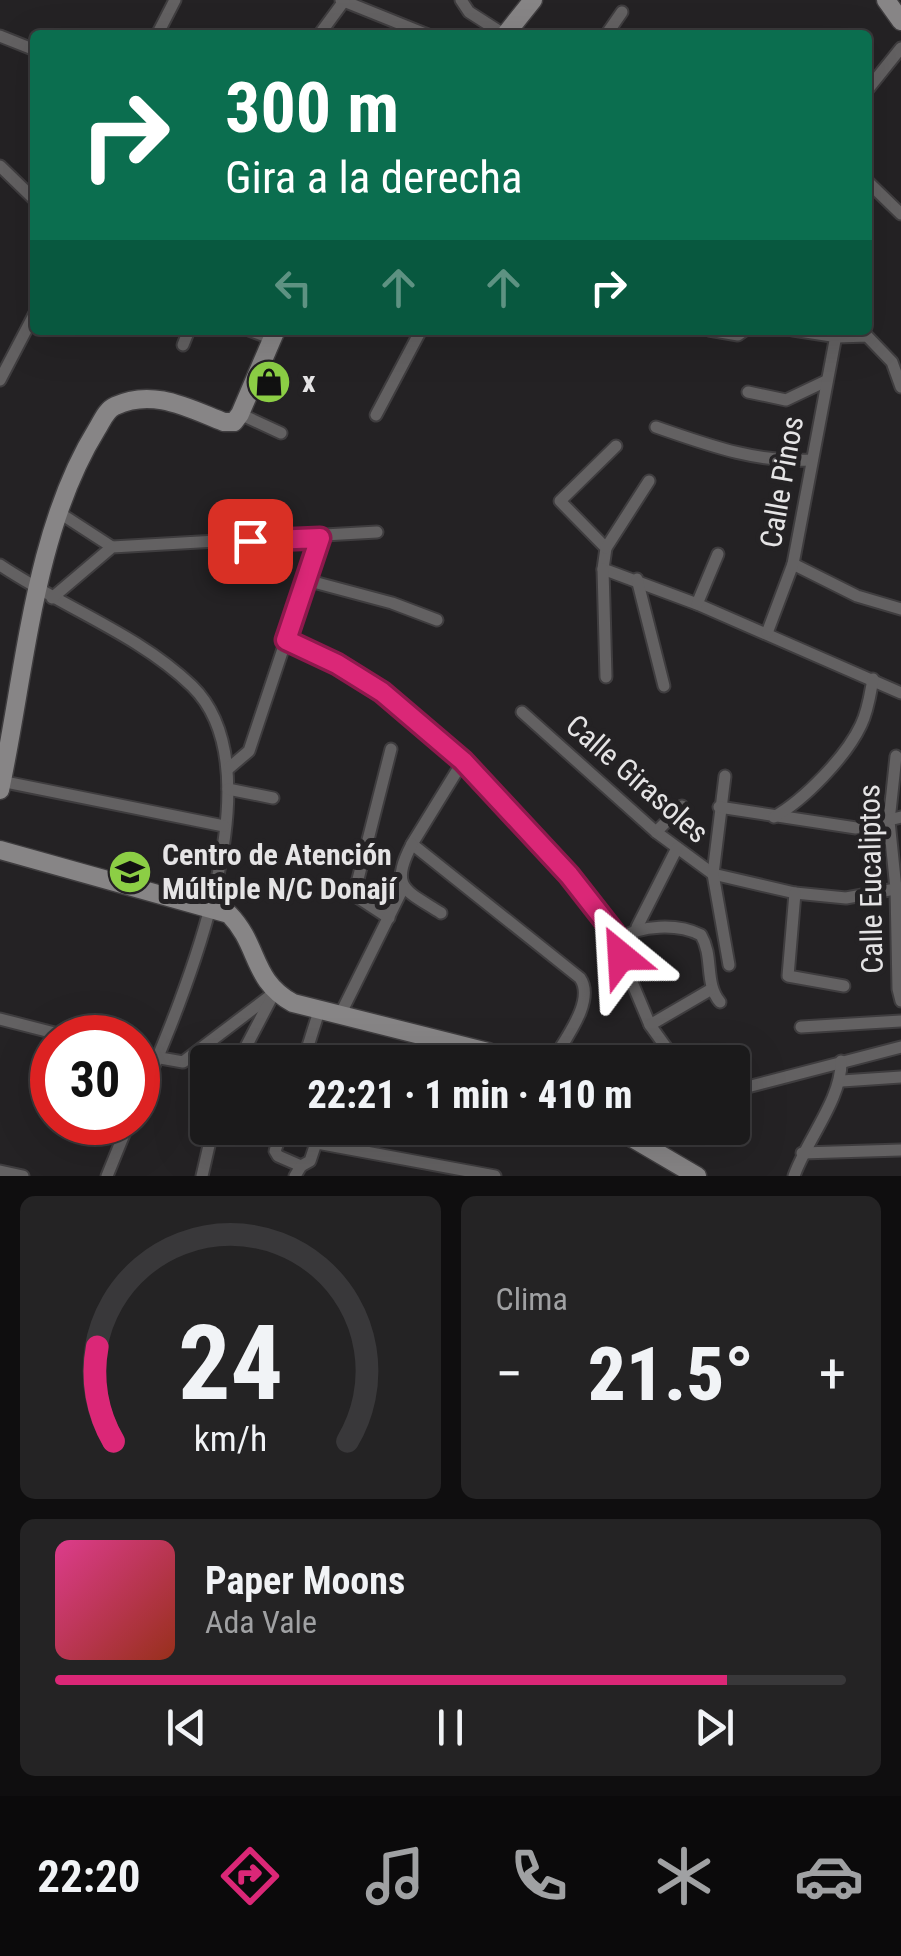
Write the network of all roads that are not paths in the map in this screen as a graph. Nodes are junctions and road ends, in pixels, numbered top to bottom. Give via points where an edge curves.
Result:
1 (175, 0) edge
2 (461, 0) edge
3 (533, 0) edge
4 (886, 0) edge
5 (343, 1) edge
6 (622, 12) dead end
7 (901, 21) edge
8 (160, 30) edge
9 (322, 30) edge
10 (416, 30) edge
11 (497, 30) edge
12 (509, 30) edge
13 (609, 30) edge
14 (0, 36) edge
15 (30, 48) edge
16 (901, 48) edge
17 (872, 84) edge
18 (0, 167) edge
19 (872, 186) edge
20 (30, 195) edge
21 (901, 214) edge
22 (30, 323) edge
23 (186, 335) edge
24 (275, 335) edge
25 (418, 335) edge
26 (838, 335) edge
27 (852, 335) edge
28 (182, 345) dead end
29 (0, 380) edge
30 (826, 381) junction
31 (901, 387) edge
32 (748, 392) dead end
33 (240, 414) junction
34 (376, 415) dead end
35 (656, 427) dead end
36 (281, 433) dead end
37 (616, 446) dead end
38 (812, 460) junction
39 (648, 482) dead end
40 (58, 512) junction
41 (377, 532) dead end
42 (320, 538) junction
43 (112, 547) junction
44 (606, 548) junction
45 (718, 554) dead end
46 (793, 564) junction
47 (0, 565) edge
48 (603, 570) junction
49 (636, 579) junction
50 (306, 580) junction
51 (45, 594) junction
52 (697, 604) junction
53 (901, 609) edge
54 (437, 620) dead end
55 (766, 633) junction
56 (286, 640) junction
57 (606, 678) dead end
58 (873, 679) junction
59 (664, 686) dead end
60 (901, 693) edge
61 (522, 712) dead end
62 (391, 749) dead end
63 (896, 756) dead end
64 (463, 761) junction
65 (229, 768) junction
66 (725, 776) dead end
67 (1, 784) edge
68 (228, 789) junction
69 (273, 798) dead end
70 (682, 806) dead end
71 (719, 806) junction
72 (774, 817) junction
73 (895, 819) edge
74 (224, 826) junction
75 (656, 832) junction
76 (412, 844) junction
77 (677, 848) junction
78 (0, 850) edge
79 (712, 874) junction
80 (403, 888) junction
81 (898, 888) edge
82 (794, 893) junction
83 (212, 906) junction
84 (441, 913) dead end
85 (388, 918) junction
86 (637, 928) junction
87 (619, 939) junction
88 (730, 966) dead end
89 (840, 986) dead end
90 (710, 990) junction
91 (274, 993) junction
92 (901, 1001) edge
93 (720, 1002) dead end
94 (320, 1008) junction
95 (341, 1013) junction
96 (0, 1019) edge
97 (901, 1021) edge
98 (650, 1025) junction
99 (30, 1027) edge
100 (800, 1027) dead end
101 (247, 1045) edge
102 (308, 1045) edge
103 (438, 1045) edge
104 (561, 1045) edge
105 (664, 1045) edge
106 (901, 1047) edge
107 (160, 1051) edge
108 (160, 1059) edge
109 (841, 1062) junction
110 (901, 1077) edge
111 (842, 1081) junction
112 (750, 1086) edge
113 (120, 1145) edge
114 (208, 1145) edge
115 (278, 1145) edge
116 (316, 1145) edge
117 (328, 1145) edge
118 (642, 1145) edge
119 (901, 1150) edge
120 (802, 1154) junction
121 (298, 1171) edge
122 (0, 1172) edge
123 (691, 1175) edge
124 (23, 1176) edge
125 (106, 1176) edge
126 (202, 1176) edge
127 (495, 1176) edge
128 (794, 1176) edge

1 - 8 street
2 - 11 street
3 - 12 main road
4 - 7 main road
5 - 9 street
5 - 10 street
6 - 13 street
14 - 15 street
16 - 17 street
18 - 20 street
19 - 21 street
22 - 29 street
23 - 28 street
24 - 33 main road
25 - 34 street
26 - 30 street, Calle Pinos
27 - 31 street via 866,336 892,362
30 - 32 street via 786,400
30 - 38 street, Calle Pinos
33 - 36 street
33 - 40 main road via 224,422 141,397 110,408
35 - 38 street via 727,452
37 - 44 street via 560,501
38 - 46 street, Calle Pinos
39 - 44 street
40 - 43 street
40 - 51 main road
41 - 42 street
42 - 43 street
42 - 50 street
43 - 51 street
44 - 48 street
45 - 52 street
46 - 53 street
46 - 55 street, Calle Pinos
47 - 51 street
48 - 49 street
48 - 57 street
49 - 52 street
49 - 59 street
50 - 54 street
50 - 56 street
51 - 65 street via 159,656 196,690
51 - 67 main road
52 - 55 street
55 - 58 street
56 - 64 street via 382,692
56 - 65 street via 249,751
58 - 60 street
58 - 72 street via 861,726 845,749
61 - 75 street, Calle Girasoles
62 - 85 street via 355,892
63 - 73 street, Calle Eucaliptos
64 - 76 street
64 - 87 street
65 - 68 street
66 - 71 street
67 - 74 street
68 - 69 street
68 - 74 street
70 - 75 street
71 - 72 street
71 - 79 street
72 - 73 street via 856,828
73 - 81 street, Calle Eucaliptos
74 - 83 street
75 - 77 street, Calle Girasoles
76 - 80 street via 402,863
76 - 104 street via 586,986
77 - 79 street, Calle Girasoles
77 - 86 street
78 - 83 main road
79 - 82 street, Calle Girasoles
79 - 88 street
80 - 84 street
80 - 85 street
81 - 82 street, Calle Girasoles via 846,898
81 - 92 street, Calle Eucaliptos
82 - 89 street via 788,976
83 - 91 main road via 242,928
83 - 107 street
85 - 95 street
86 - 87 street
86 - 90 street via 701,935 711,964
87 - 98 street
90 - 93 street
90 - 98 street
91 - 94 main road
91 - 101 street
91 - 108 street via 183,1062
94 - 95 main road
94 - 102 street
95 - 103 main road
96 - 99 street
97 - 100 street
98 - 105 street
106 - 109 street
109 - 111 street
109 - 112 street
110 - 111 street
111 - 120 street
113 - 125 street
114 - 126 street
115 - 121 street via 278,1156
116 - 121 street
117 - 127 street
118 - 123 main road
119 - 120 street
120 - 128 street
122 - 124 street

